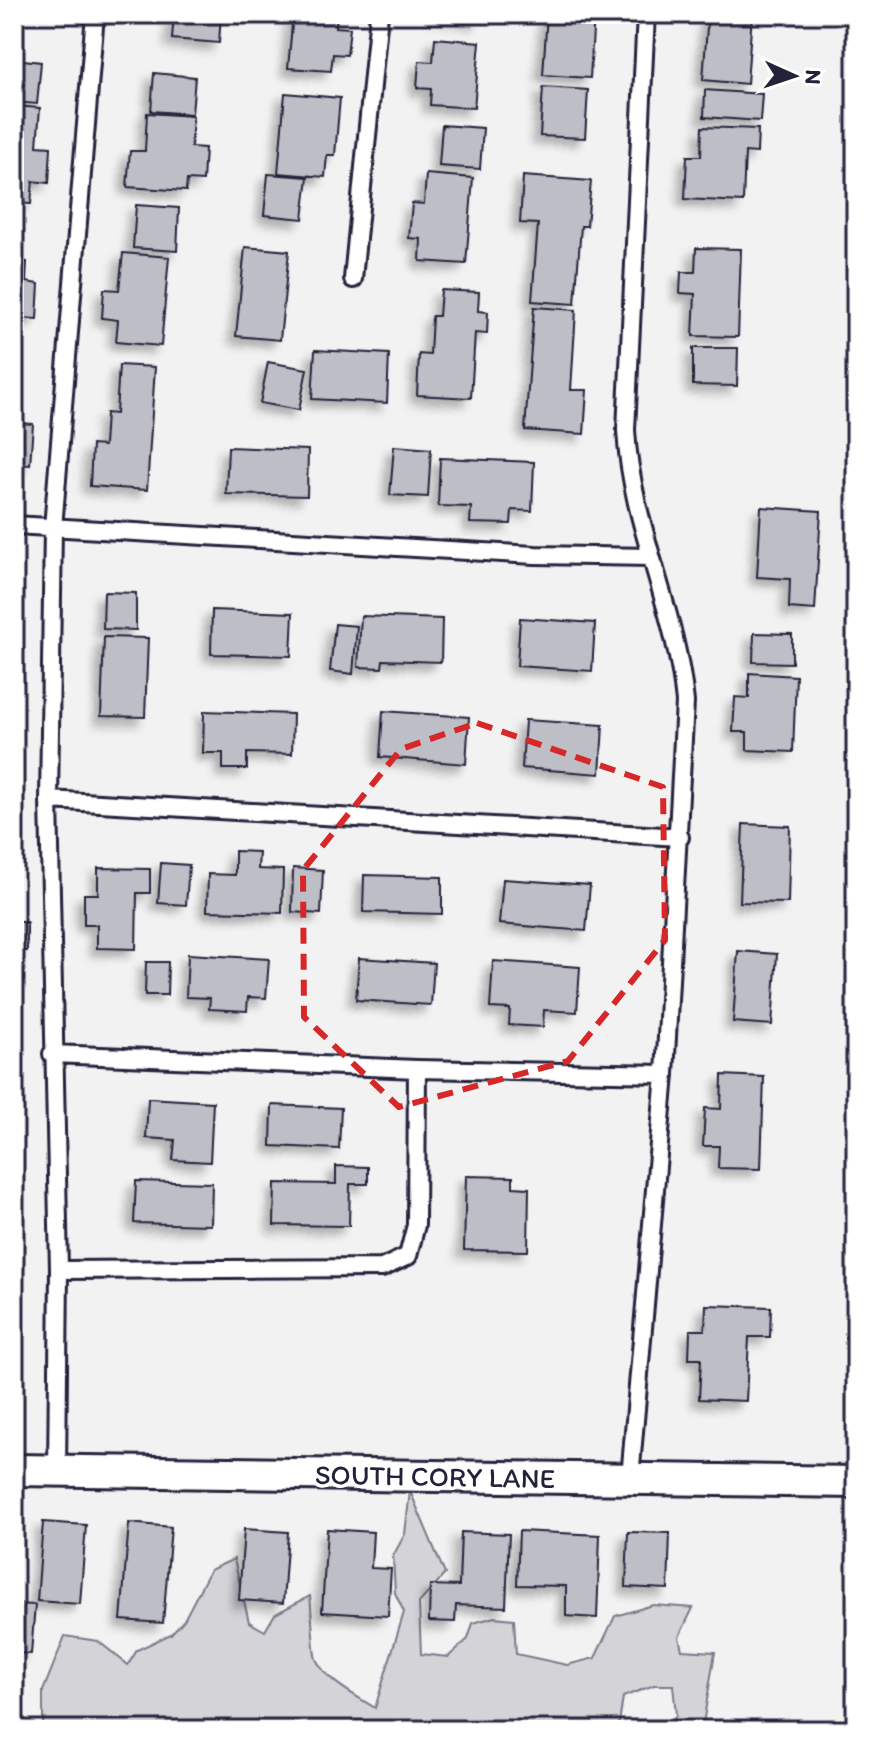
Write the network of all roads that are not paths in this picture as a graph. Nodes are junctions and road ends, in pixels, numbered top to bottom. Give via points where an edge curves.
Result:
1 (95, 14) edge
2 (379, 14) edge
3 (646, 14) edge
4 (353, 279) dead end
5 (14, 525) edge
6 (53, 528) junction
7 (651, 557) junction
8 (49, 800) junction
9 (680, 837) junction
10 (52, 1054) junction
11 (417, 1069) junction
12 (665, 1074) junction
13 (59, 1270) junction
14 (14, 1470) edge
15 (57, 1471) junction
16 (630, 1478) junction
17 (856, 1482) edge

1 - 6 lane
2 - 4 lane
3 - 7 lane via 626,430 635,508
5 - 6 lane
6 - 7 lane
6 - 8 lane
7 - 9 lane via 681,659 685,702
8 - 9 lane
8 - 10 lane
9 - 12 lane
10 - 11 lane
10 - 13 lane
11 - 12 lane
11 - 13 lane via 416,1225 408,1256 382,1268
12 - 16 lane
13 - 15 lane
14 - 15 street, SOUTH CORY LANE
15 - 16 street, SOUTH CORY LANE
16 - 17 street, SOUTH CORY LANE

